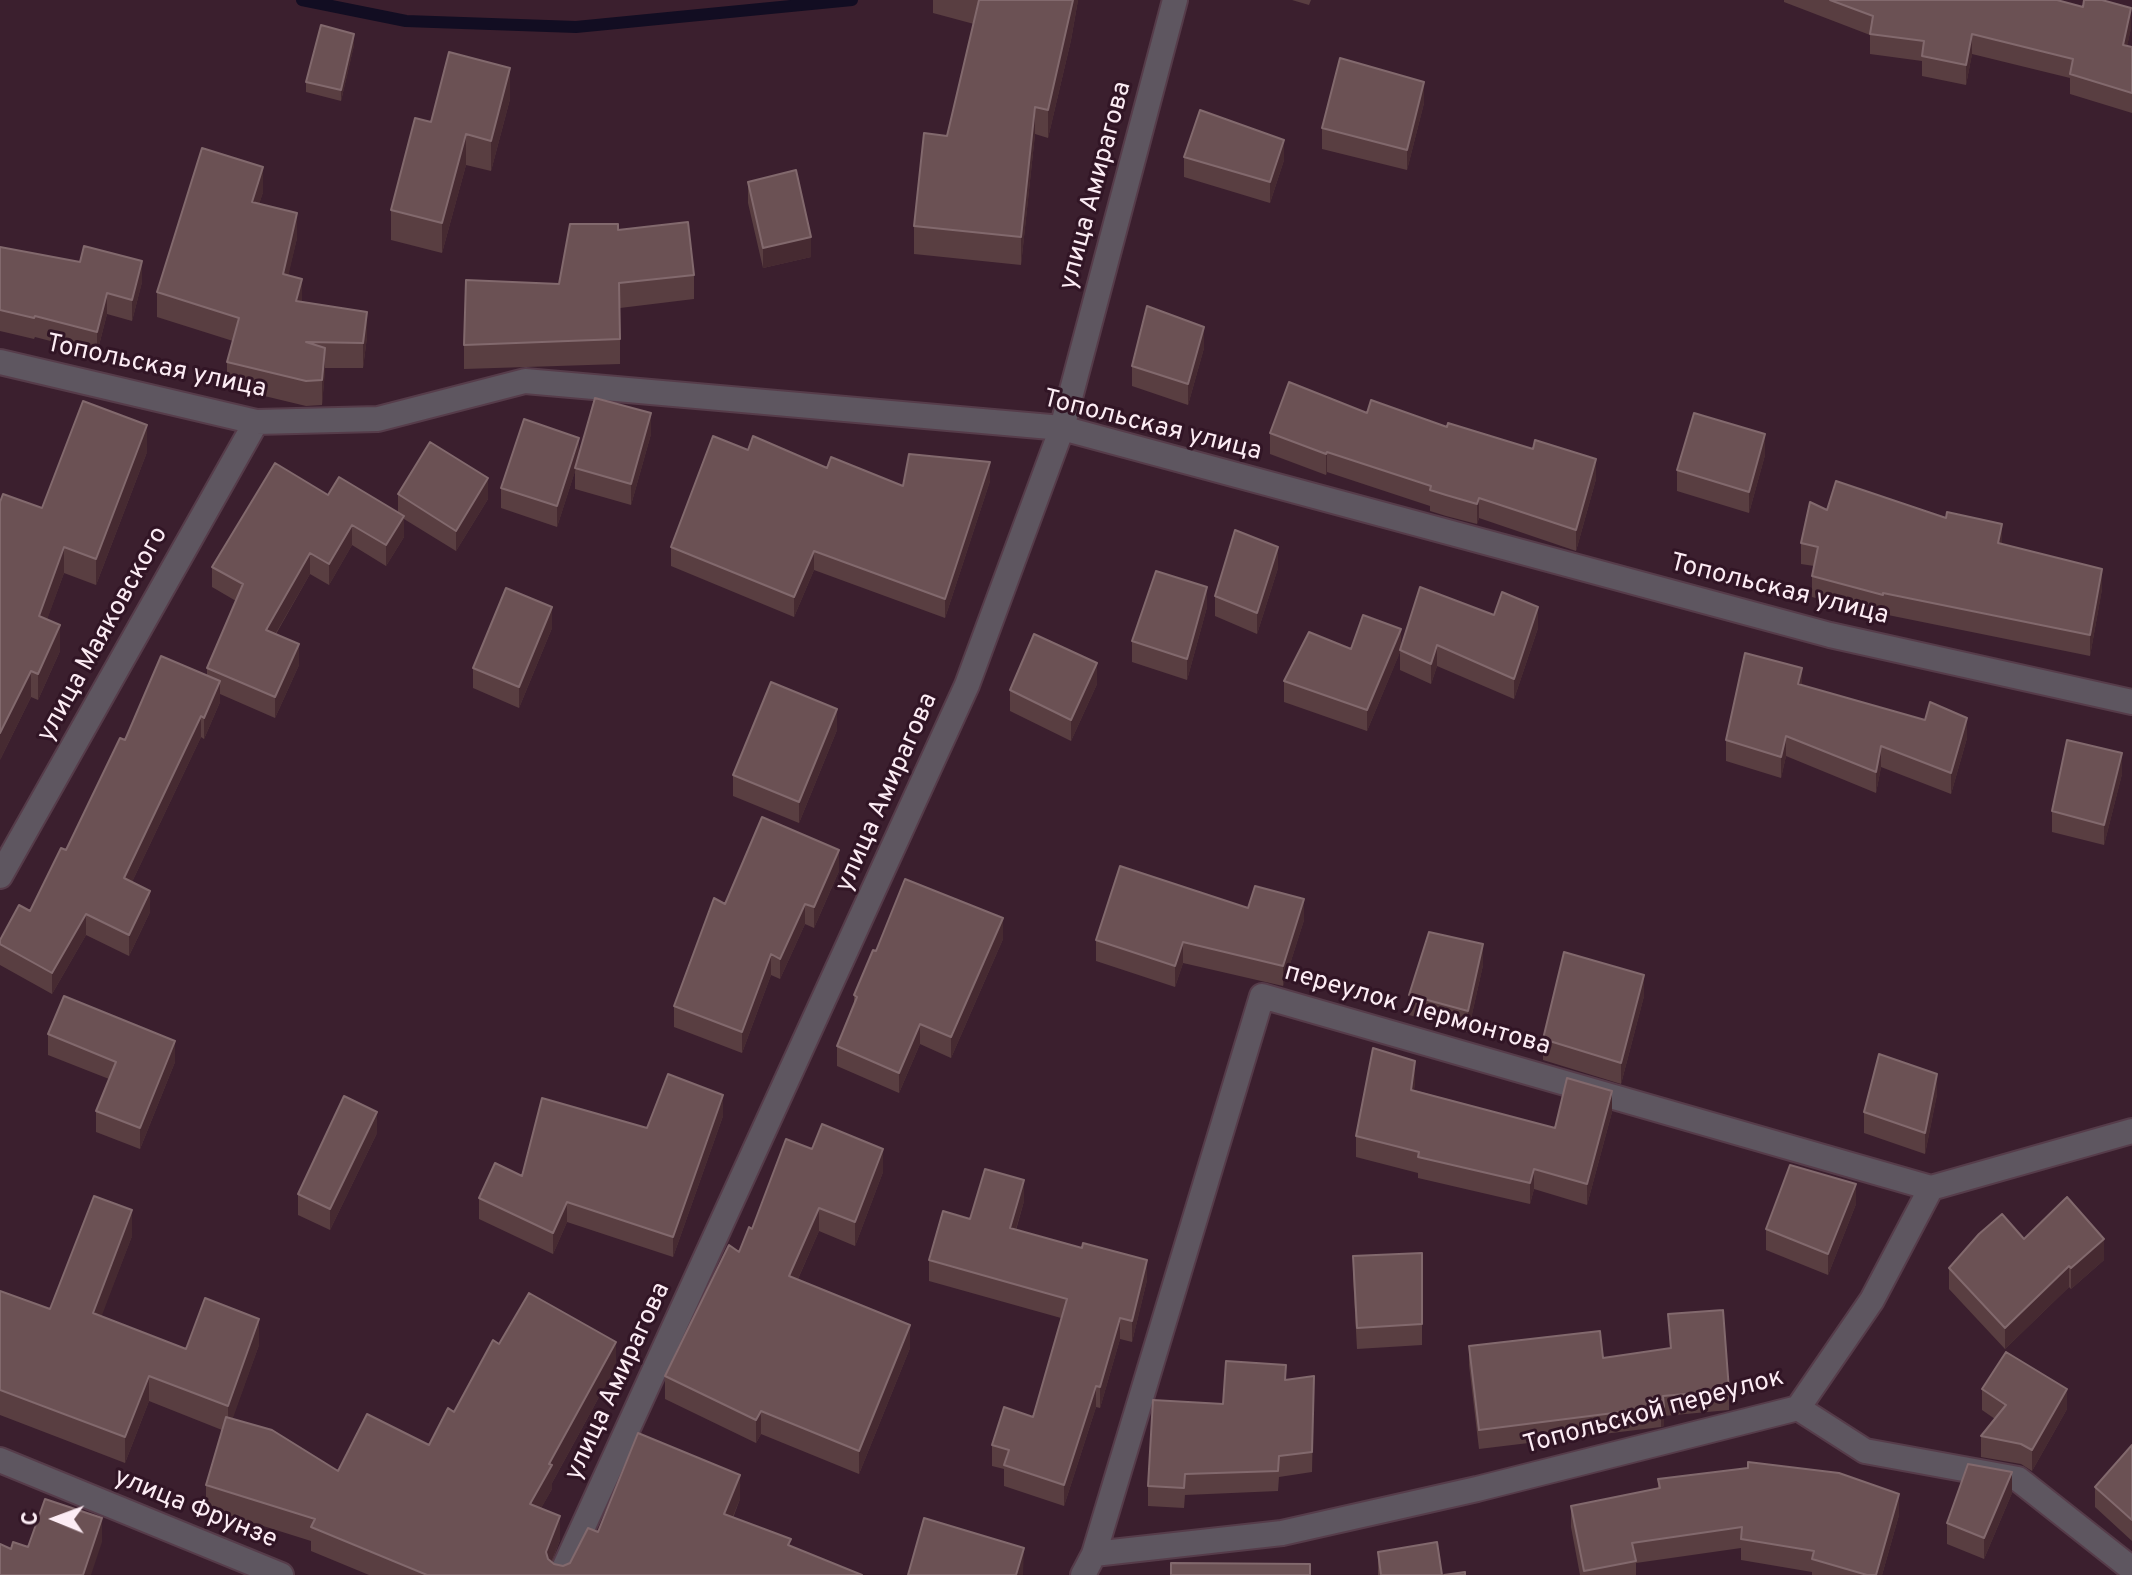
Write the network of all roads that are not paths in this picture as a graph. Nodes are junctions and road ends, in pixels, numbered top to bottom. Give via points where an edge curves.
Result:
1 (1175, 0) edge
2 (0, 362) edge
3 (256, 422) junction
4 (1062, 428) junction
5 (2132, 702) edge
6 (0, 876) edge
7 (2132, 1131) edge
8 (1931, 1188) junction
9 (1798, 1408) junction
10 (0, 1460) edge
11 (1088, 1564) edge
12 (2132, 1569) edge
13 (281, 1575) edge
14 (561, 1575) edge

1 - 4 street, улица Амирагова
2 - 3 street, Топольская улица
3 - 4 street, Топольская улица via 378,419 525,381
3 - 6 street, улица Маяковского
4 - 5 street, Топольская улица via 1830,635
4 - 14 street, улица Амирагова via 967,685
7 - 8 street
8 - 9 street, Топольской переулок via 1872,1300
8 - 11 street, переулок Лермонтова via 1262,996
9 - 11 street, Топольской переулок via 1282,1533
9 - 12 street via 1865,1451 2018,1479
10 - 13 street, улица Фрунзе

